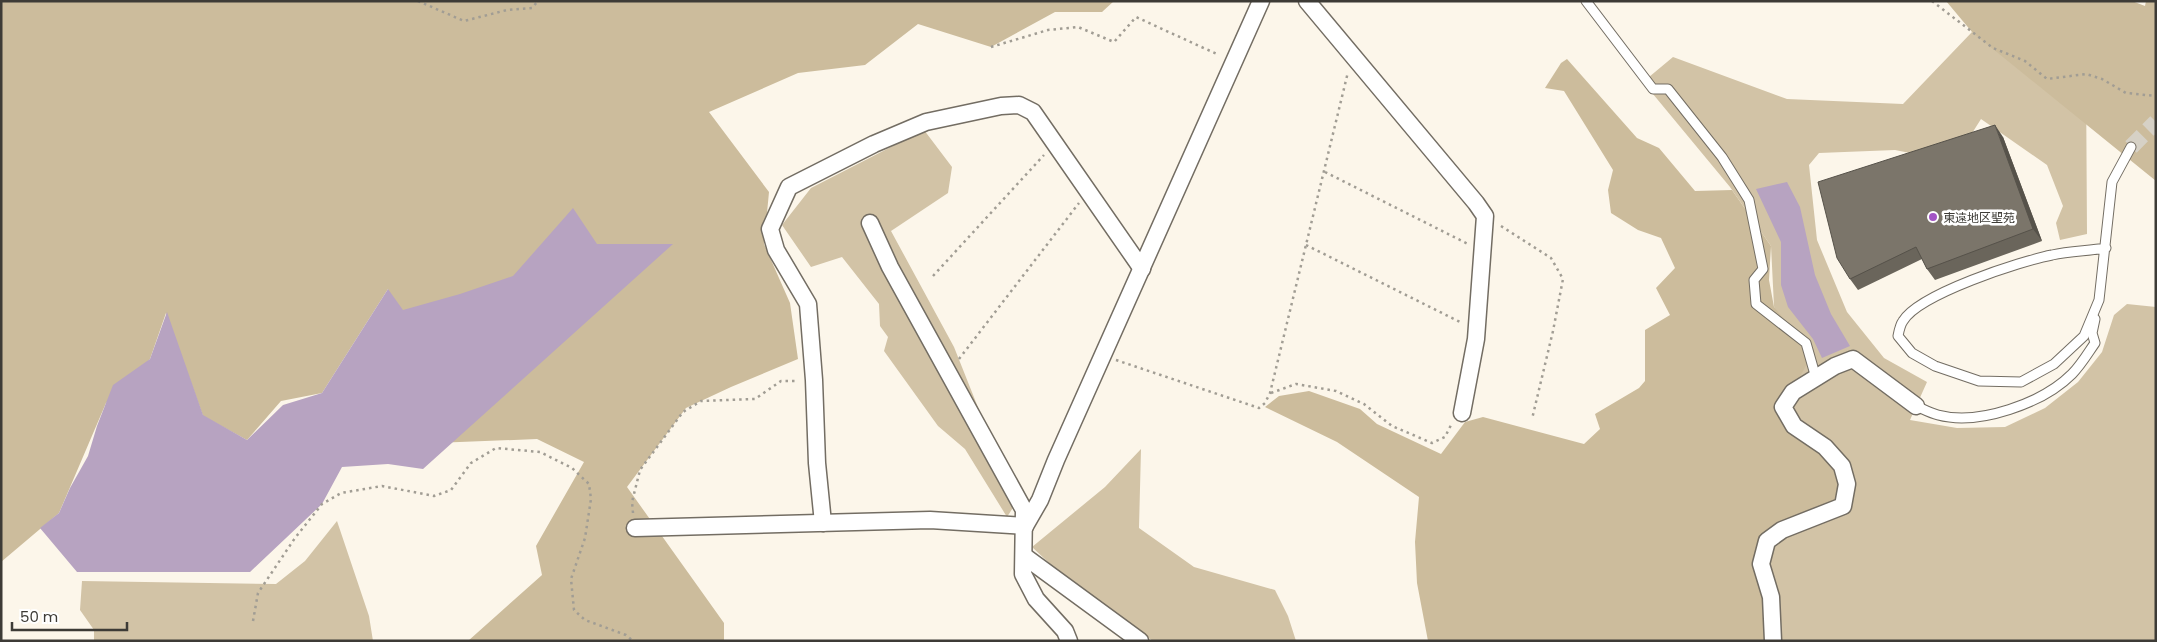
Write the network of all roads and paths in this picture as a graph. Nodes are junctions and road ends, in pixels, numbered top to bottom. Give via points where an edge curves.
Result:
1 (418, 1) edge
2 (538, 1) edge
3 (1261, 1) edge
4 (1307, 1) edge
5 (1586, 1) edge
6 (1932, 1) edge
7 (991, 47) dead end
8 (1352, 54) junction
9 (1234, 62) junction
10 (2156, 96) edge
11 (1055, 143) junction
12 (2131, 148) tunnel mouth
13 (1324, 172) junction
14 (1088, 192) junction
15 (1484, 216) junction
16 (870, 223) dead end
17 (1306, 245) junction
18 (2106, 248) junction
19 (1482, 251) junction
20 (1142, 269) junction
21 (933, 276) dead end
22 (2099, 300) junction
23 (1477, 330) junction
24 (1103, 356) junction
25 (949, 372) junction
26 (1816, 378) junction
27 (814, 380) junction
28 (1270, 393) junction
29 (1916, 406) joint
30 (1462, 414) joint
31 (1532, 419) dead end
32 (823, 523) junction
33 (1025, 526) junction
34 (635, 528) joint
35 (1024, 556) junction
36 (253, 620) dead end
37 (633, 641) edge
38 (1068, 641) edge
39 (1140, 641) edge
40 (1773, 641) edge

1 - 2 path via 464,21 507,10 532,8
3 - 9 street
4 - 8 street
5 - 26 lane via 1653,89 1668,89 1722,157 1749,200 1762,269 1754,280 1756,304 1806,343
6 - 10 path via 1993,48 2025,61 2047,79 2086,74 2102,79 2126,94
7 - 9 path via 1048,30 1078,27 1114,42 1136,17
8 - 13 path
8 - 15 street
9 - 20 street
11 - 14 street
11 - 21 path
11 - 27 street via 1033,112 1019,105 1001,106 926,122 789,187 770,229 776,250 808,304
12 - 18 lane via 2112,182
13 - 17 path
13 - 19 path
14 - 20 street
14 - 25 path
15 - 19 street
15 - 31 path via 1551,258 1563,279
16 - 25 street via 890,267
17 - 23 path
17 - 28 path
18 - 22 lane
18 - 22 lane via 2044,257 1972,280 1914,310 1902,321 1898,336 1912,353 1935,366 1979,381 2021,382 2054,364 2084,336
19 - 23 street
20 - 24 street
22 - 29 lane via 2092,333 2095,343 2073,373 2052,390 2026,404 1971,417 1938,415
23 - 30 street
24 - 28 path via 1259,408
24 - 33 street via 1040,500
25 - 33 street via 1024,510
26 - 29 street via 1852,359
26 - 40 street via 1793,392 1783,407 1794,426 1825,447 1842,466 1848,484 1843,506 1782,530 1767,541 1762,564 1771,597
27 - 32 street
27 - 34 path via 781,381 755,399 702,401 683,412 640,470 632,502
28 - 30 path via 1296,384 1336,391 1364,404 1392,426 1432,443 1445,438 1455,419
32 - 33 street via 930,520
32 - 34 street
33 - 35 street
35 - 38 street via 1023,574 1036,599 1065,630
35 - 39 street
36 - 37 path via 258,593 322,504 341,494 382,486 434,496 452,490 471,463 496,448 540,452 572,468 589,484 591,499 585,538 571,579 574,610 585,620 626,634

